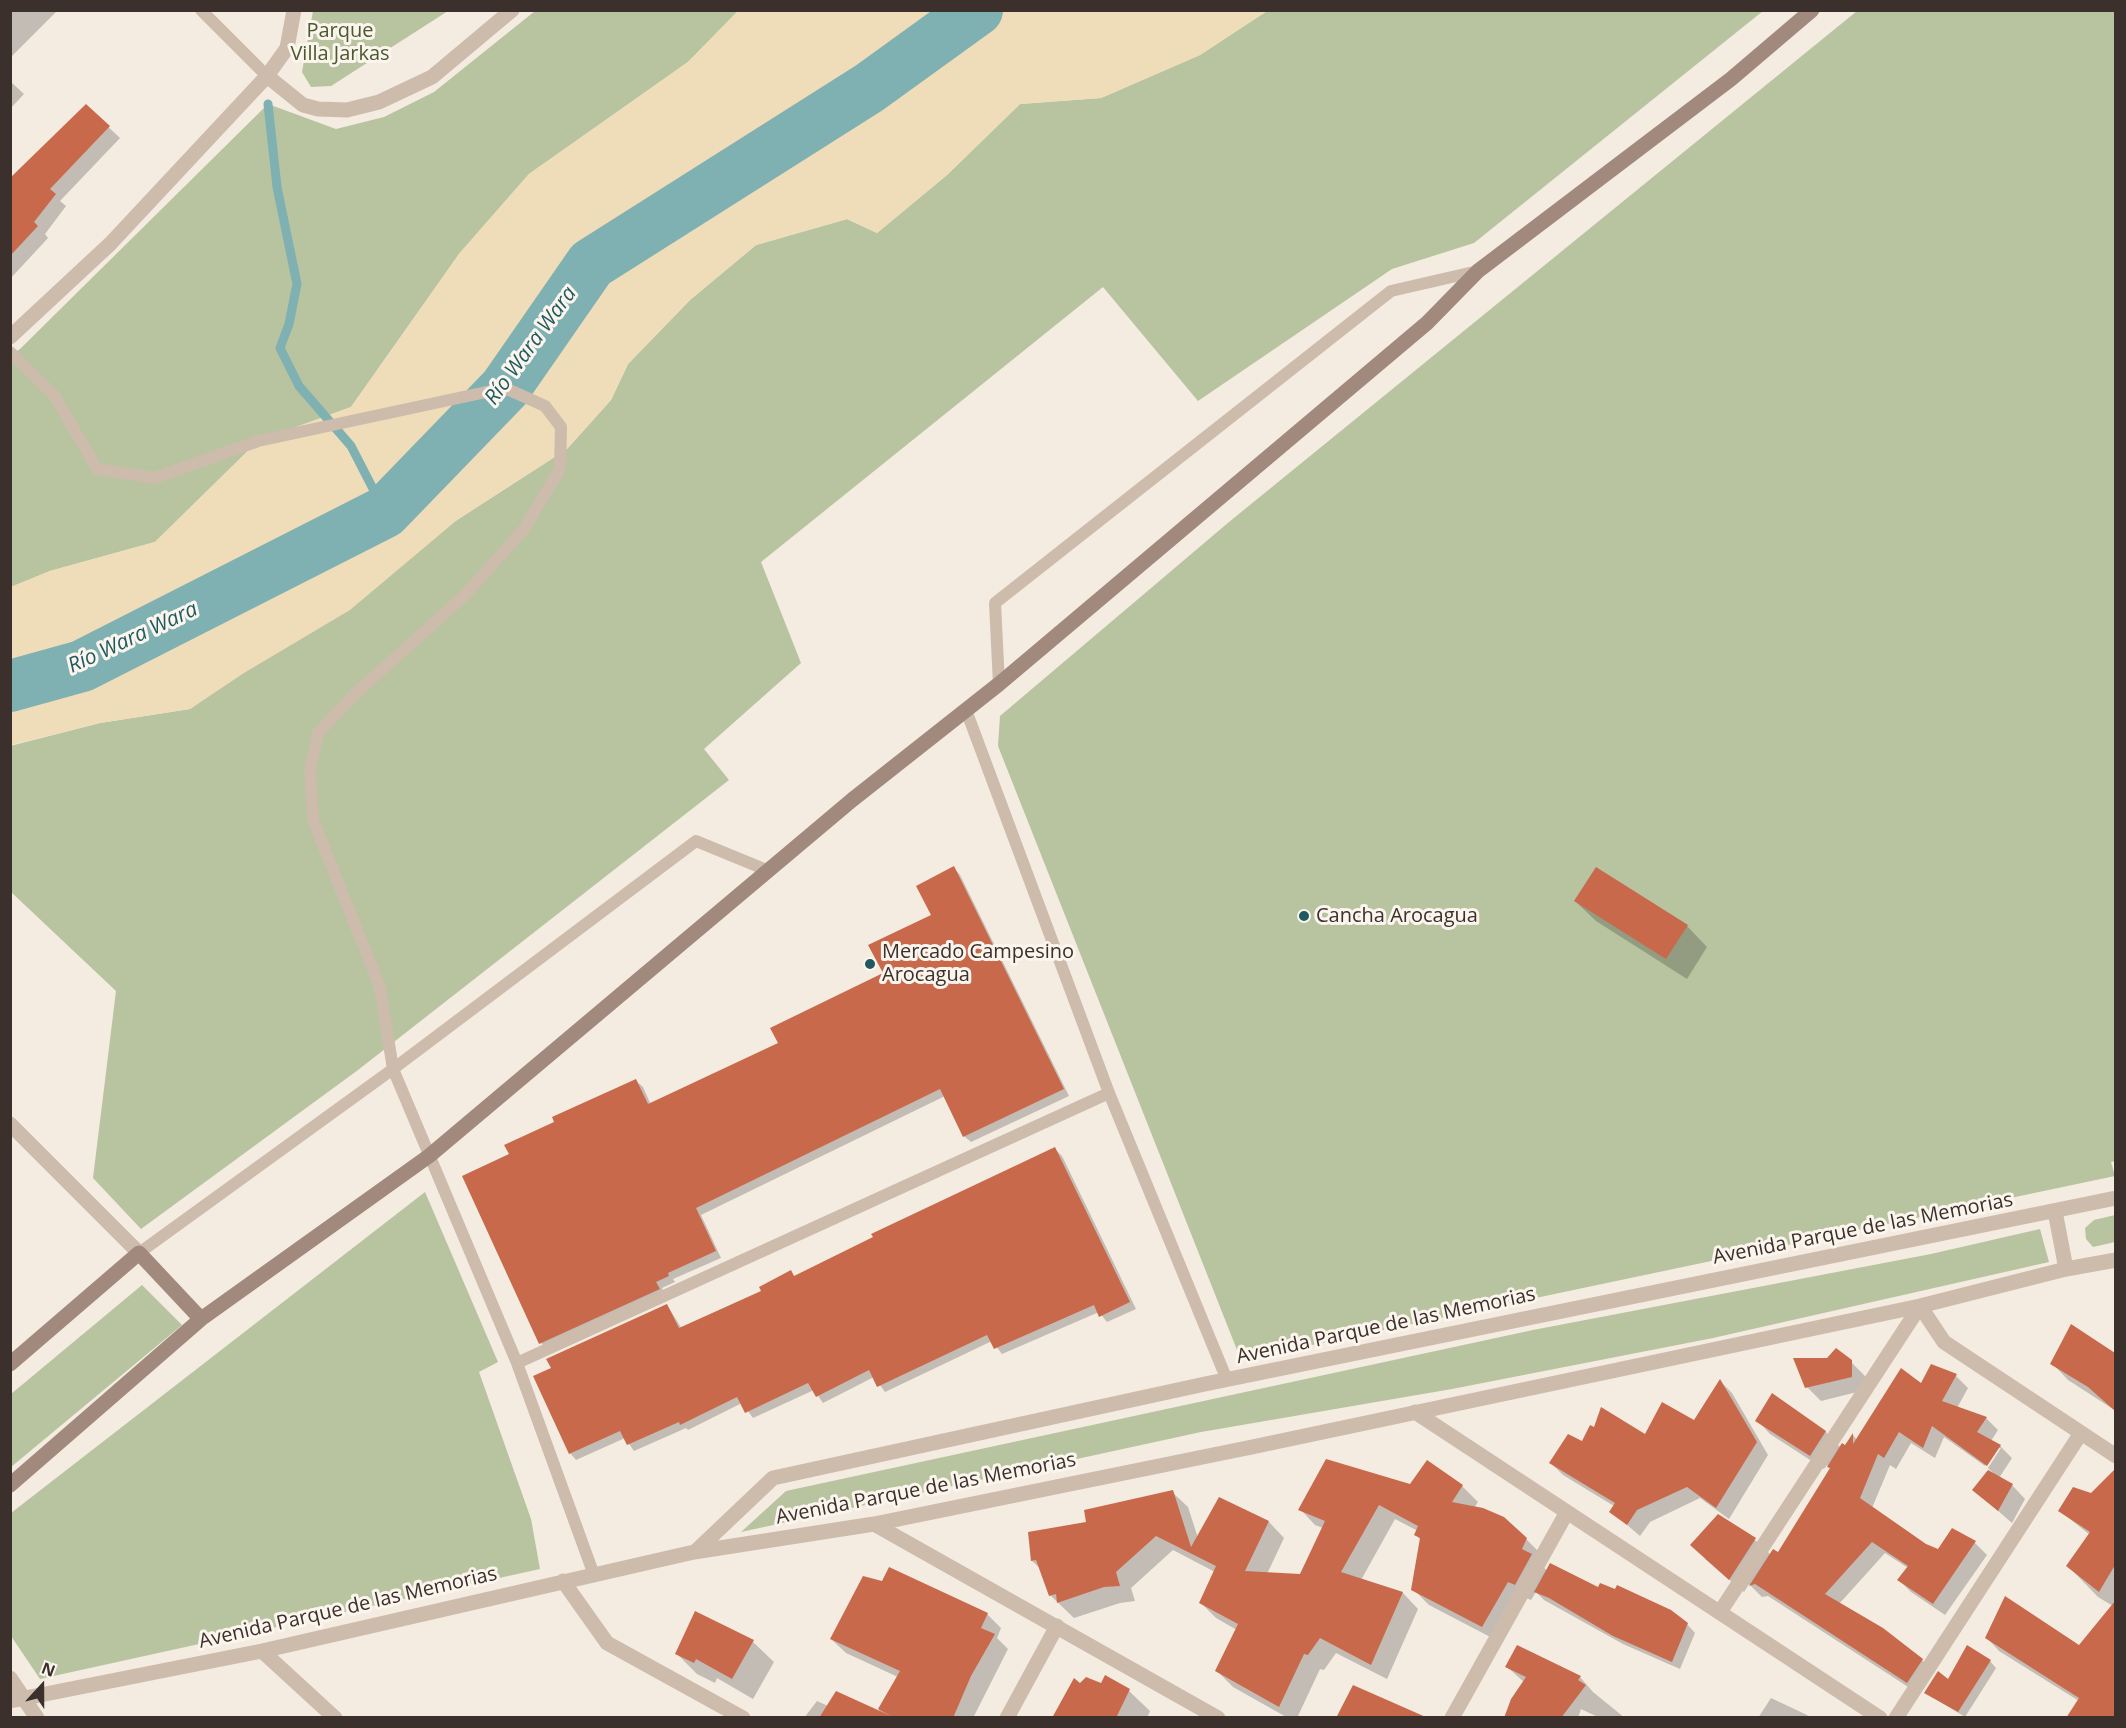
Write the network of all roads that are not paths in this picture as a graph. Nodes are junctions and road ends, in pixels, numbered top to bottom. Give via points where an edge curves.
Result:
1 (201, 10) edge
2 (294, 10) edge
3 (512, 10) edge
4 (1812, 10) edge
5 (267, 76) junction
6 (1478, 272) junction
7 (10, 337) edge
8 (10, 352) edge
9 (999, 684) junction
10 (966, 710) junction
11 (769, 871) junction
12 (393, 1069) junction
13 (1109, 1093) junction
14 (10, 1124) edge
15 (429, 1156) junction
16 (2115, 1198) edge
17 (2055, 1211) junction
18 (139, 1253) junction
19 (2115, 1260) edge
20 (2066, 1269) junction
21 (1920, 1306) junction
22 (201, 1319) junction
23 (517, 1363) junction
24 (10, 1364) edge
25 (1227, 1380) junction
26 (1415, 1412) junction
27 (2081, 1433) junction
28 (2115, 1456) edge
29 (10, 1485) edge
30 (1567, 1512) junction
31 (874, 1524) junction
32 (694, 1552) junction
33 (594, 1575) junction
34 (563, 1581) junction
35 (1720, 1612) junction
36 (1057, 1626) junction
37 (262, 1651) junction
38 (10, 1678) edge
39 (17, 1699) edge
40 (37, 1718) edge
41 (334, 1718) edge
42 (743, 1718) edge
43 (1007, 1718) edge
44 (1218, 1718) edge
45 (1452, 1718) edge
46 (1880, 1718) edge
47 (1896, 1718) edge

1 - 5 lane
2 - 5 street via 287,48
3 - 5 street via 432,77 379,102 347,110 318,109 303,105
4 - 6 street via 1731,79
5 - 7 street via 110,244
6 - 9 street via 1426,323
6 - 9 lane via 1391,291 995,603
8 - 12 lane via 54,394 97,469 154,478 258,441 505,388 545,406 561,427 560,469 524,529 464,596 356,693 318,733 310,770 313,820 380,987
9 - 10 street
10 - 11 street
10 - 13 lane
11 - 12 lane via 696,841
11 - 15 street
12 - 15 lane
12 - 18 lane
13 - 23 lane
13 - 25 lane
14 - 18 street
15 - 22 street
15 - 23 lane
16 - 17 street, Avenida Parque de las Memorias
17 - 20 street
17 - 25 street, Avenida Parque de las Memorias
18 - 22 street
18 - 24 street
19 - 20 street, Avenida Parque de las Memorias
20 - 21 street, Avenida Parque de las Memorias
21 - 26 street, Avenida Parque de las Memorias
21 - 27 street via 1944,1342
21 - 35 street
22 - 29 street
23 - 33 lane
25 - 32 street, Avenida Parque de las Memorias via 773,1478
26 - 30 street
26 - 31 street, Avenida Parque de las Memorias
27 - 28 street
27 - 47 street
30 - 35 street
30 - 45 street
31 - 32 street, Avenida Parque de las Memorias
31 - 36 street
32 - 33 street, Avenida Parque de las Memorias
33 - 34 street, Avenida Parque de las Memorias
34 - 37 street, Avenida Parque de las Memorias
34 - 42 street via 607,1643
35 - 46 street
36 - 43 street
36 - 44 street
37 - 39 street, Avenida Parque de las Memorias
37 - 41 street
38 - 39 street
39 - 40 street

